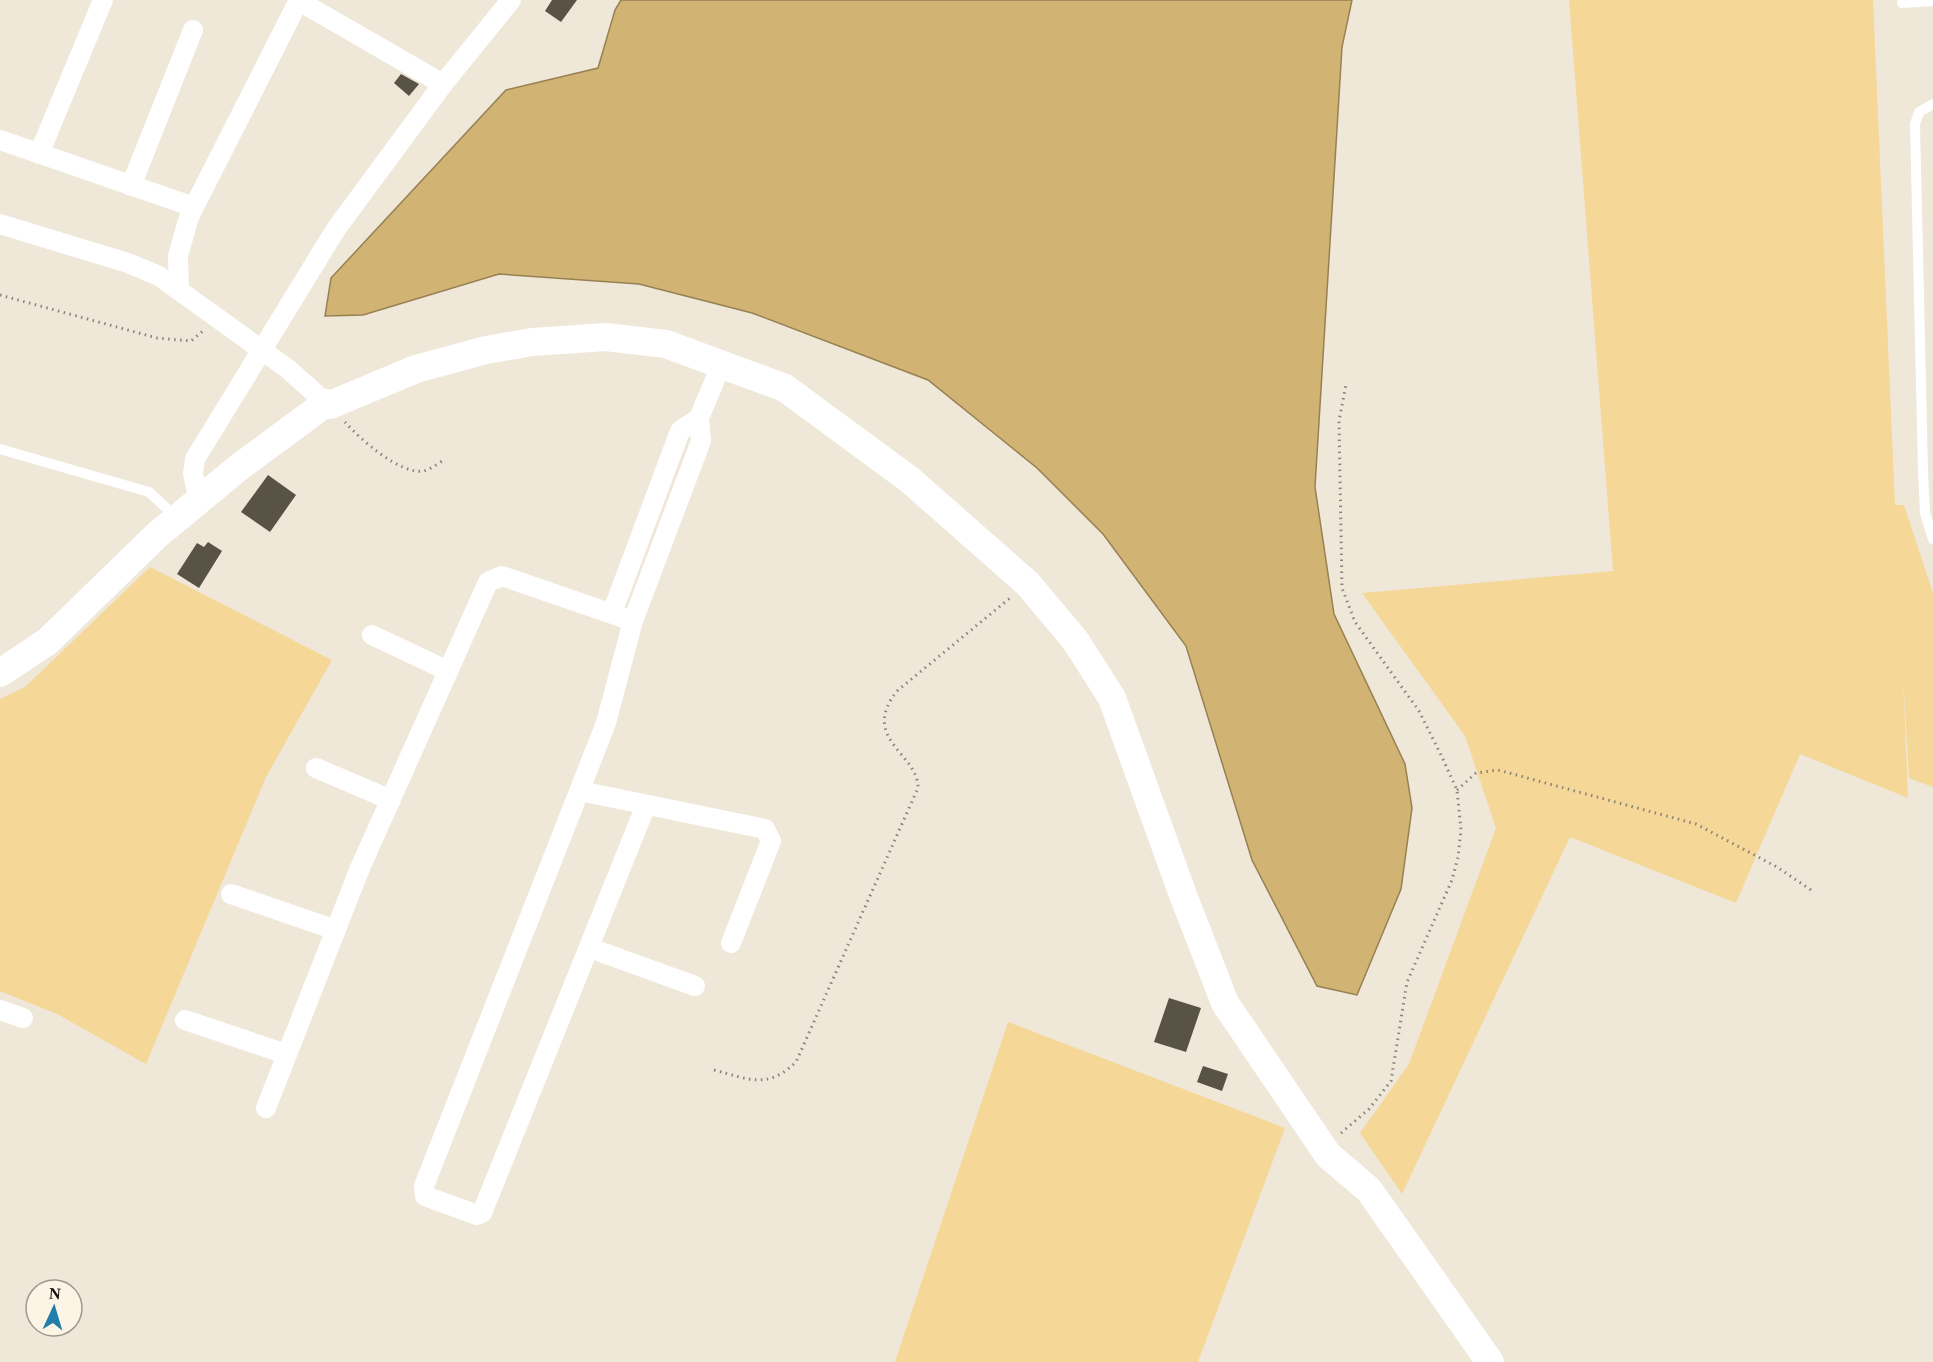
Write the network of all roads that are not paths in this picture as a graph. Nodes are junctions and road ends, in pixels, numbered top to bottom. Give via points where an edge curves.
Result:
1 (103, 0) edge
2 (511, 0) edge
3 (299, 1) edge
4 (1933, 1) edge
5 (1902, 3) dead end
6 (193, 30) dead end
7 (443, 84) junction
8 (1933, 104) edge
9 (0, 140) edge
10 (39, 154) junction
11 (131, 186) junction
12 (194, 207) junction
13 (0, 224) edge
14 (179, 290) junction
15 (263, 351) junction
16 (722, 363) junction
17 (328, 404) junction
18 (699, 418) junction
19 (0, 449) edge
20 (199, 500) junction
21 (1929, 512) edge
22 (177, 518) junction
23 (1933, 539) edge
24 (612, 613) junction
25 (633, 621) junction
26 (372, 635) dead end
27 (448, 671) junction
28 (0, 673) edge
29 (316, 768) dead end
30 (580, 791) junction
31 (391, 800) junction
32 (646, 805) junction
33 (231, 894) dead end
34 (336, 930) junction
35 (731, 943) dead end
36 (590, 948) junction
37 (695, 986) dead end
38 (0, 1010) edge
39 (22, 1018) dead end
40 (185, 1020) dead end
41 (286, 1054) junction
42 (266, 1108) dead end
43 (1356, 1181) junction
44 (1470, 1362) edge
45 (1490, 1362) edge

1 - 10 street
2 - 7 street
3 - 7 street
3 - 12 street
4 - 5 lane
6 - 11 street
7 - 15 street via 336,229
8 - 21 lane via 1919,112 1915,124
9 - 10 street
10 - 11 street
11 - 12 street
12 - 14 street via 178,256
13 - 14 street via 128,263 159,276
14 - 15 street
15 - 17 street
15 - 20 street via 195,459 193,474
16 - 17 street via 666,344 606,337 532,342 416,369
16 - 18 street
16 - 43 street via 785,388 910,480 1028,584 1075,640 1112,698 1225,1004 1323,1148
17 - 20 street
18 - 24 street via 680,430
18 - 25 street via 701,441
19 - 22 lane via 149,492
20 - 22 street
21 - 23 lane
22 - 28 street via 48,641
24 - 25 street
24 - 27 street via 502,576 494,578 488,582
25 - 30 street via 606,723
26 - 27 street
27 - 31 street
29 - 31 street
30 - 32 street
30 - 36 street via 424,1186 425,1196 477,1215 482,1213
31 - 34 street
32 - 35 street via 765,829 770,834 771,841
32 - 36 street
33 - 34 street
34 - 41 street
36 - 37 street
38 - 39 street
40 - 41 street
41 - 42 street
43 - 44 street via 1360,1196
43 - 45 street via 1369,1190

